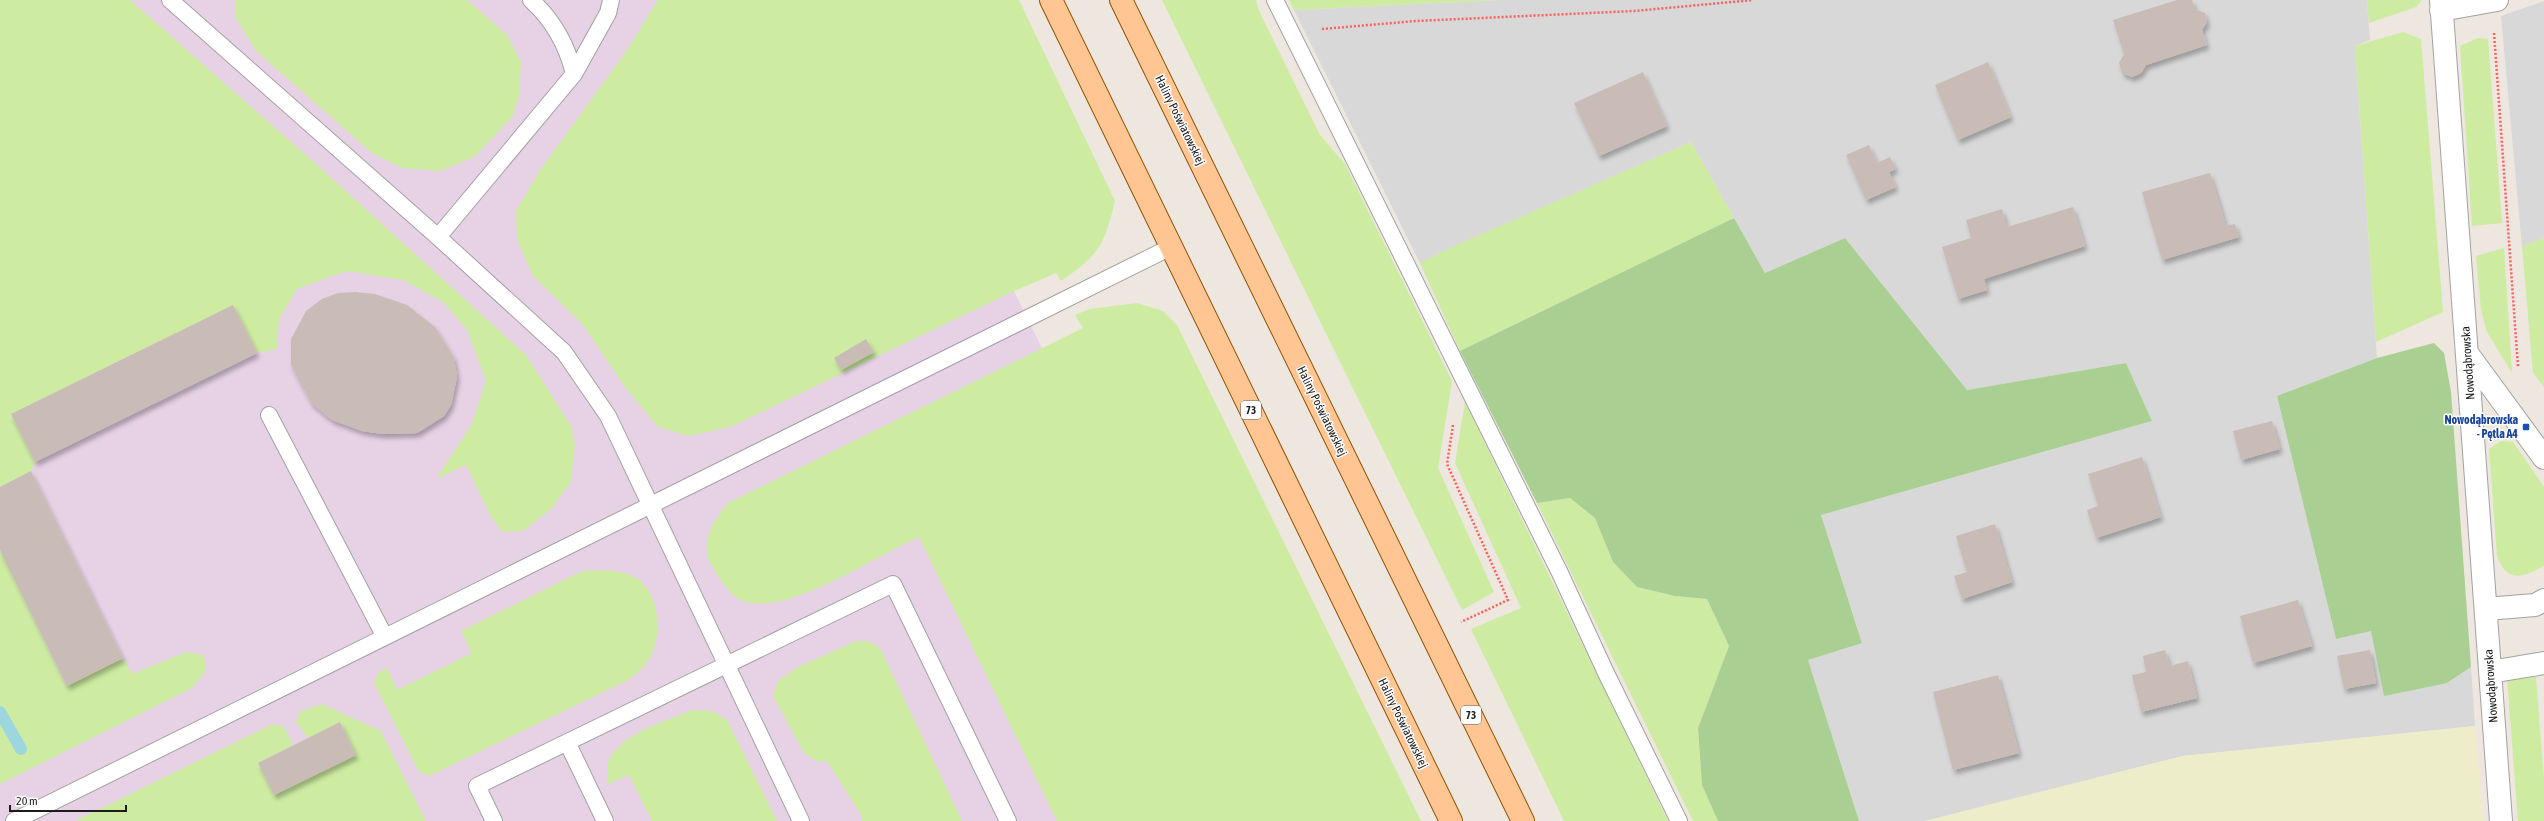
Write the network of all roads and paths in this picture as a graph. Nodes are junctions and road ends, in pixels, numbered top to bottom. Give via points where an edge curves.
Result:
1 (170, 0) edge
2 (531, 0) edge
3 (1050, 0) edge
4 (1121, 0) edge
5 (1275, 0) edge
6 (1753, 0) edge
7 (2495, 1) edge
8 (607, 4) edge
9 (2441, 5) edge
10 (1293, 38) junction
11 (574, 74) junction
12 (438, 237) junction
13 (1171, 247) junction
14 (2468, 353) junction
15 (2519, 373) dead end
16 (1461, 375) junction
17 (269, 415) dead end
18 (2544, 458) edge
19 (648, 506) junction
20 (2544, 600) edge
21 (2486, 609) junction
22 (1463, 630) dead end
23 (385, 636) junction
24 (2544, 663) edge
25 (726, 666) junction
26 (2490, 672) junction
27 (567, 742) junction
28 (14, 821) edge
29 (494, 821) edge
30 (605, 821) edge
31 (801, 821) edge
32 (1008, 821) edge
33 (1451, 821) edge
34 (1523, 821) edge
35 (1679, 821) edge
36 (2501, 821) edge

1 - 12 lane
2 - 11 lane via 557,32 568,53
3 - 13 main road, Haliny Poświatowskiej / 73
4 - 34 main road, Haliny Poświatowskiej / 73
5 - 10 lane
6 - 10 path via 1634,11 1324,28
7 - 9 street
7 - 15 path
8 - 11 lane
9 - 14 street, Nowodąbrowska
10 - 16 lane
11 - 12 lane
12 - 19 lane via 564,352 608,416
13 - 19 lane
13 - 33 main road, Haliny Poświatowskiej / 73
14 - 18 street
14 - 21 street, Nowodąbrowska
16 - 22 path via 1447,464 1508,600 1460,622
16 - 35 lane
17 - 23 lane
19 - 23 lane
19 - 25 lane
20 - 21 street via 2534,605
21 - 26 street, Nowodąbrowska
23 - 28 lane
24 - 26 street
25 - 27 lane
25 - 31 lane
25 - 32 lane via 893,584
26 - 36 street, Nowodąbrowska
27 - 29 lane via 477,786
27 - 30 lane

